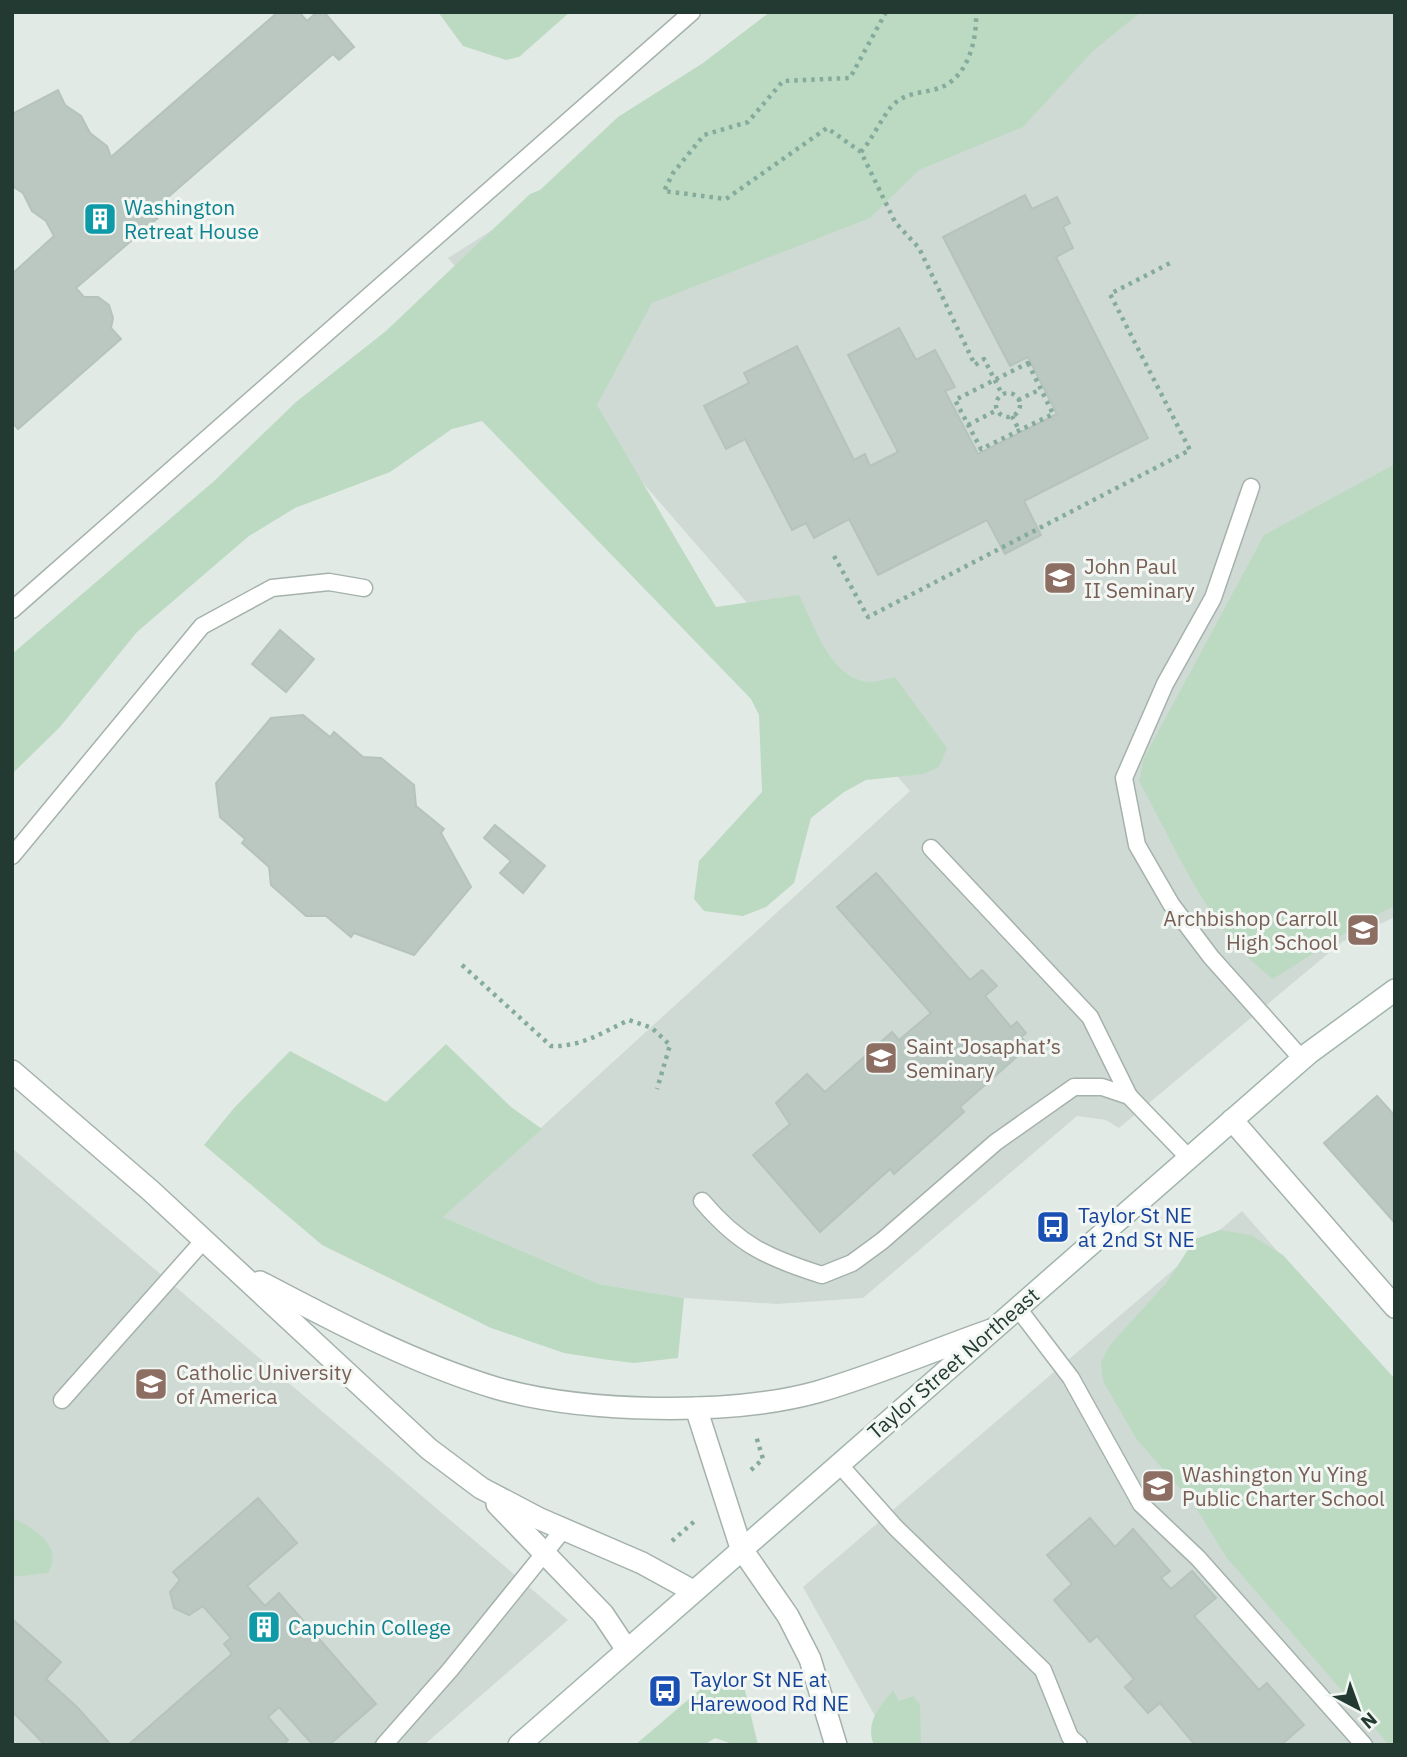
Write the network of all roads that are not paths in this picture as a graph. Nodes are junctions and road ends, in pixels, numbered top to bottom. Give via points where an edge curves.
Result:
1 (692, 12) edge
2 (1251, 487) dead end
3 (364, 588) dead end
4 (12, 610) edge
5 (932, 848) dead end
6 (12, 856) edge
7 (1395, 990) edge
8 (1302, 1059) junction
9 (12, 1071) edge
10 (1129, 1096) junction
11 (1232, 1120) junction
12 (1188, 1157) junction
13 (702, 1201) dead end
14 (204, 1240) junction
15 (235, 1269) junction
16 (1017, 1307) junction
17 (1395, 1307) edge
18 (991, 1330) junction
19 (62, 1400) dead end
20 (696, 1408) junction
21 (838, 1463) junction
22 (481, 1488) junction
23 (563, 1530) junction
24 (741, 1548) junction
25 (544, 1552) junction
26 (693, 1591) junction
27 (627, 1650) junction
28 (384, 1745) edge
29 (519, 1745) edge
30 (836, 1745) edge
31 (1079, 1745) edge
32 (1364, 1745) edge

1 - 4 lane
2 - 8 lane via 1213,598 1165,684 1124,778 1137,845 1171,904 1211,957
3 - 6 lane via 329,582 272,588 202,626
5 - 10 lane via 1090,1017
7 - 8 street, Taylor Street Northeast
8 - 11 street, Taylor Street Northeast
9 - 14 street
10 - 12 lane
10 - 13 lane via 1102,1087 1074,1087 996,1142 852,1263 822,1275 777,1260 741,1241
11 - 12 street, Taylor Street Northeast
11 - 17 street
12 - 16 street, Taylor Street Northeast
14 - 15 street
14 - 19 lane
15 - 20 street via 374,1341 500,1389 600,1405
15 - 22 street via 429,1449
16 - 18 street, Taylor Street Northeast
16 - 32 lane via 1071,1378 1141,1504 1198,1558
18 - 20 street via 816,1392
18 - 21 street, Taylor Street Northeast
20 - 24 street
21 - 24 street, Taylor Street Northeast
21 - 31 lane via 905,1537 1043,1670 1070,1737
22 - 23 street
22 - 25 street
23 - 25 lane
23 - 26 street via 642,1563
24 - 26 street, Taylor Street Northeast
24 - 30 street via 788,1616 810,1659
25 - 27 street via 603,1614
25 - 28 lane
26 - 27 street, Taylor Street Northeast
27 - 29 street, Taylor Street Northeast

